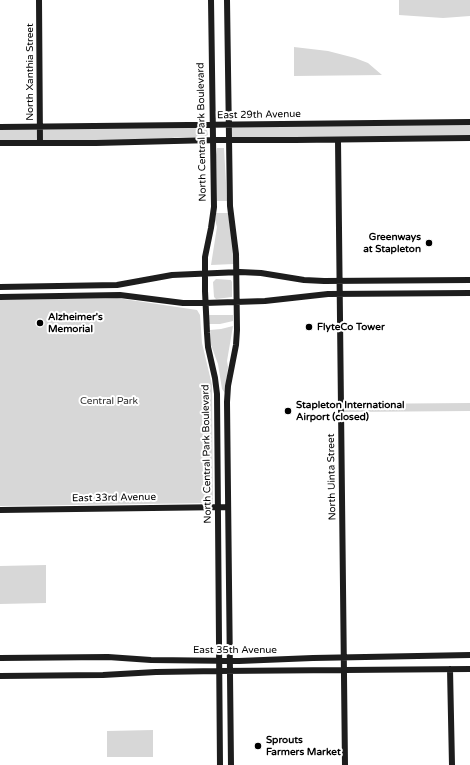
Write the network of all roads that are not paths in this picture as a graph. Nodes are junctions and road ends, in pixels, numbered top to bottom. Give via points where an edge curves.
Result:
1 (39, 0) edge
2 (211, 0) edge
3 (227, 0) edge
4 (470, 122) edge
5 (213, 125) junction
6 (229, 125) junction
7 (0, 127) edge
8 (40, 127) junction
9 (470, 138) edge
10 (213, 140) junction
11 (229, 140) junction
12 (338, 140) junction
13 (0, 143) edge
14 (40, 143) junction
15 (236, 272) junction
16 (205, 273) junction
17 (470, 280) edge
18 (340, 281) junction
19 (0, 287) edge
20 (470, 293) edge
21 (340, 294) junction
22 (0, 297) edge
23 (237, 302) junction
24 (205, 303) junction
25 (218, 507) junction
26 (228, 507) junction
27 (0, 510) edge
28 (470, 655) edge
29 (344, 657) junction
30 (0, 658) edge
31 (219, 660) junction
32 (230, 660) junction
33 (450, 669) junction
34 (470, 669) edge
35 (344, 670) junction
36 (219, 671) junction
37 (231, 671) junction
38 (0, 676) edge
39 (220, 765) edge
40 (231, 765) edge
41 (345, 765) edge
42 (452, 765) edge

1 - 8 street, North Xanthia Street
2 - 5 street, North Central Park Boulevard
3 - 6 street, North Central Park Boulevard
4 - 6 street, East 29th Avenue
5 - 6 street, East 29th Avenue
5 - 8 street, East 29th Avenue
5 - 10 street, North Central Park Boulevard
6 - 11 street, North Central Park Boulevard
7 - 8 street, East 29th Avenue
8 - 14 street, North Xanthia Street
9 - 12 street
10 - 11 street
10 - 14 street
10 - 16 street, North Central Park Boulevard via 214,207
11 - 12 street
11 - 15 street, North Central Park Boulevard via 230,212
12 - 18 street, North Uinta Street
13 - 14 street
15 - 16 street
15 - 18 street via 311,281
15 - 23 street, North Central Park Boulevard
16 - 19 street via 172,275 117,285
16 - 24 street, North Central Park Boulevard
17 - 18 street
18 - 21 street, North Uinta Street
20 - 21 street
21 - 23 street via 265,302
21 - 29 street, North Uinta Street
22 - 24 street via 120,295 183,303
23 - 24 street
23 - 26 street, North Central Park Boulevard via 236,345 227,398
24 - 25 street, North Central Park Boulevard via 208,347 217,394
25 - 26 street, East 33rd Avenue
25 - 27 street, East 33rd Avenue
25 - 31 street, North Central Park Boulevard
26 - 32 street, North Central Park Boulevard
28 - 29 street, East 35th Avenue
29 - 32 street, East 35th Avenue
29 - 35 street, North Uinta Street
30 - 31 street, East 35th Avenue
31 - 32 street, East 35th Avenue
31 - 36 street, North Central Park Boulevard
32 - 37 street, North Central Park Boulevard
33 - 34 street, East 35th Avenue
33 - 35 street, East 35th Avenue
33 - 42 street
35 - 37 street, East 35th Avenue
35 - 41 street, North Uinta Street
36 - 37 street, East 35th Avenue
36 - 38 street, East 35th Avenue
36 - 39 street, North Central Park Boulevard
37 - 40 street, North Central Park Boulevard

